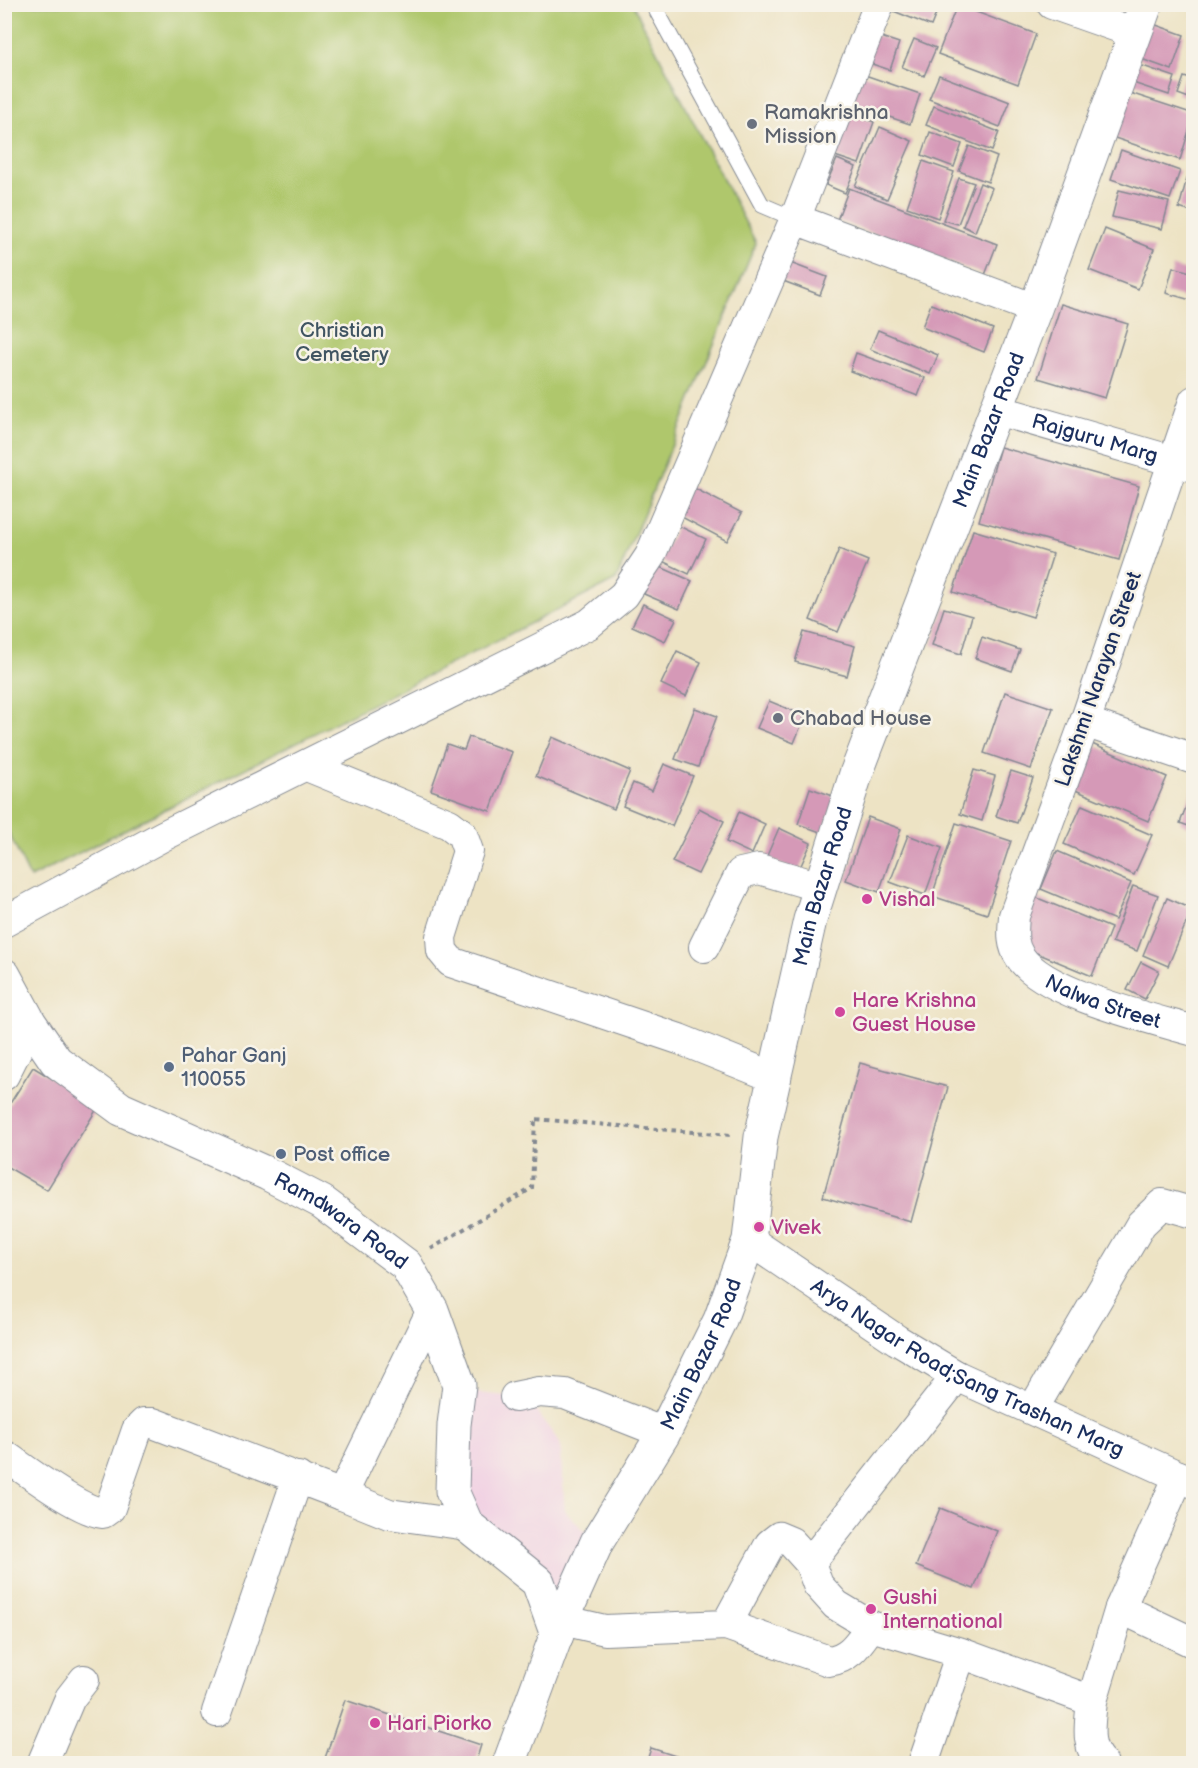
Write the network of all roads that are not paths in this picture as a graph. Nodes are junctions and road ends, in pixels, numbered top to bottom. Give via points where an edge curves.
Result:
1 (653, 4) edge
2 (879, 4) edge
3 (1052, 4) edge
4 (1140, 19) edge
5 (795, 219) junction
6 (1035, 309) junction
7 (1194, 401) edge
8 (997, 410) junction
9 (1183, 463) edge
10 (1085, 722) junction
11 (1194, 759) edge
12 (307, 766) junction
13 (820, 887) junction
14 (4, 922) edge
15 (704, 947) dead end
16 (1020, 957) joint
17 (4, 975) edge
18 (30, 1023) junction
19 (1194, 1031) edge
20 (4, 1075) edge
21 (776, 1078) junction
22 (1194, 1213) edge
23 (749, 1240) junction
24 (432, 1310) junction
25 (957, 1376) junction
26 (515, 1397) dead end
27 (1033, 1409) junction
28 (664, 1433) junction
29 (4, 1455) edge
30 (298, 1477) junction
31 (1186, 1480) edge
32 (342, 1495) junction
33 (467, 1525) junction
34 (810, 1563) junction
35 (1120, 1608) junction
36 (726, 1625) junction
37 (871, 1626) junction
38 (560, 1627) junction
39 (1194, 1644) edge
40 (961, 1653) junction
41 (84, 1680) dead end
42 (1092, 1701) junction
43 (217, 1712) dead end
44 (1097, 1761) edge
45 (42, 1764) edge
46 (509, 1764) edge
47 (923, 1764) edge

1 - 5 lane via 762,205
2 - 5 street
3 - 4 street
4 - 6 street, Main Bazar Road
5 - 6 street
5 - 12 street via 650,556 624,595 588,624
6 - 8 street, Main Bazar Road
7 - 9 street, Lakshmi Narayan Street
8 - 9 street, Rajguru Marg
8 - 13 street, Main Bazar Road via 856,774
9 - 10 street, Lakshmi Narayan Street
10 - 11 street
10 - 16 street, Lakshmi Narayan Street via 1014,916 1012,939
12 - 14 street via 163,836
12 - 21 street via 449,824 462,834 468,851 441,937 442,951 451,962 680,1039
13 - 15 street via 759,870 741,873
13 - 21 street, Main Bazar Road
16 - 19 street, Nalwa Street via 1042,977 1089,998
17 - 18 street, Ramdwara Road
18 - 20 street
18 - 24 street, Ramdwara Road via 56,1061 121,1109 322,1202 406,1265
21 - 23 street, Main Bazar Road via 761,1137
22 - 27 street via 1162,1204 1141,1224
23 - 25 street, Arya Nagar Road;Sang Trashan Marg
23 - 28 street, Main Bazar Road via 720,1320
24 - 32 street
24 - 33 street, Ramdwara Road via 459,1385 452,1491
25 - 27 street, Arya Nagar Road;Sang Trashan Marg
25 - 34 street
26 - 28 street via 539,1392 565,1394
27 - 31 street, Arya Nagar Road;Sang Trashan Marg
28 - 38 street, Main Bazar Road via 597,1542
29 - 30 street via 95,1513 110,1508 137,1430 144,1424 153,1423
30 - 32 street
30 - 43 street
31 - 35 street
32 - 33 street via 389,1514
33 - 38 street, Ramdwara Road via 538,1582
34 - 36 street via 791,1542 779,1537 770,1544
34 - 37 street via 818,1585 836,1605
35 - 39 street
35 - 42 street
36 - 37 street via 829,1660 842,1659 852,1651
36 - 38 street via 605,1630
37 - 40 street
38 - 46 street, Main Bazar Road
40 - 42 street
40 - 47 street
41 - 45 street via 70,1698
42 - 44 street via 1089,1740

